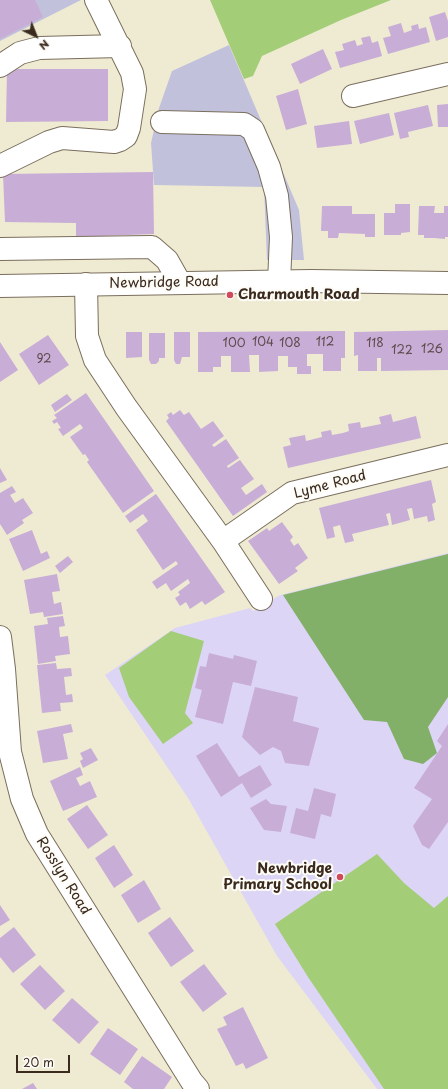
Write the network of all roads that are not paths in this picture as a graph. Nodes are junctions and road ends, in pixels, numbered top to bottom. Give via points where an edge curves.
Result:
1 (96, 0) edge
2 (120, 46) junction
3 (0, 66) edge
4 (448, 74) edge
5 (353, 96) dead end
6 (162, 122) dead end
7 (0, 166) edge
8 (0, 249) edge
9 (279, 282) junction
10 (180, 283) junction
11 (448, 283) edge
12 (86, 284) junction
13 (0, 286) edge
14 (448, 454) edge
15 (223, 541) junction
16 (261, 599) dead end
17 (0, 637) edge
18 (2, 669) edge
19 (198, 1089) edge

1 - 2 street
2 - 3 street via 39,48 20,53
2 - 7 street via 132,73 135,89 126,136 114,142 62,138
4 - 5 street
6 - 9 street via 244,124 253,130 269,167 277,196 281,237
8 - 10 street via 152,247 167,260
9 - 10 street, Newbridge Road
9 - 11 street, Newbridge Road
10 - 12 street, Newbridge Road
12 - 13 street, Newbridge Road
12 - 15 street via 87,336 95,360
14 - 15 street, Lyme Road via 292,493
15 - 16 street
17 - 18 street, Rosslyn Road
18 - 19 street, Rosslyn Road via 10,752 22,799 37,834

